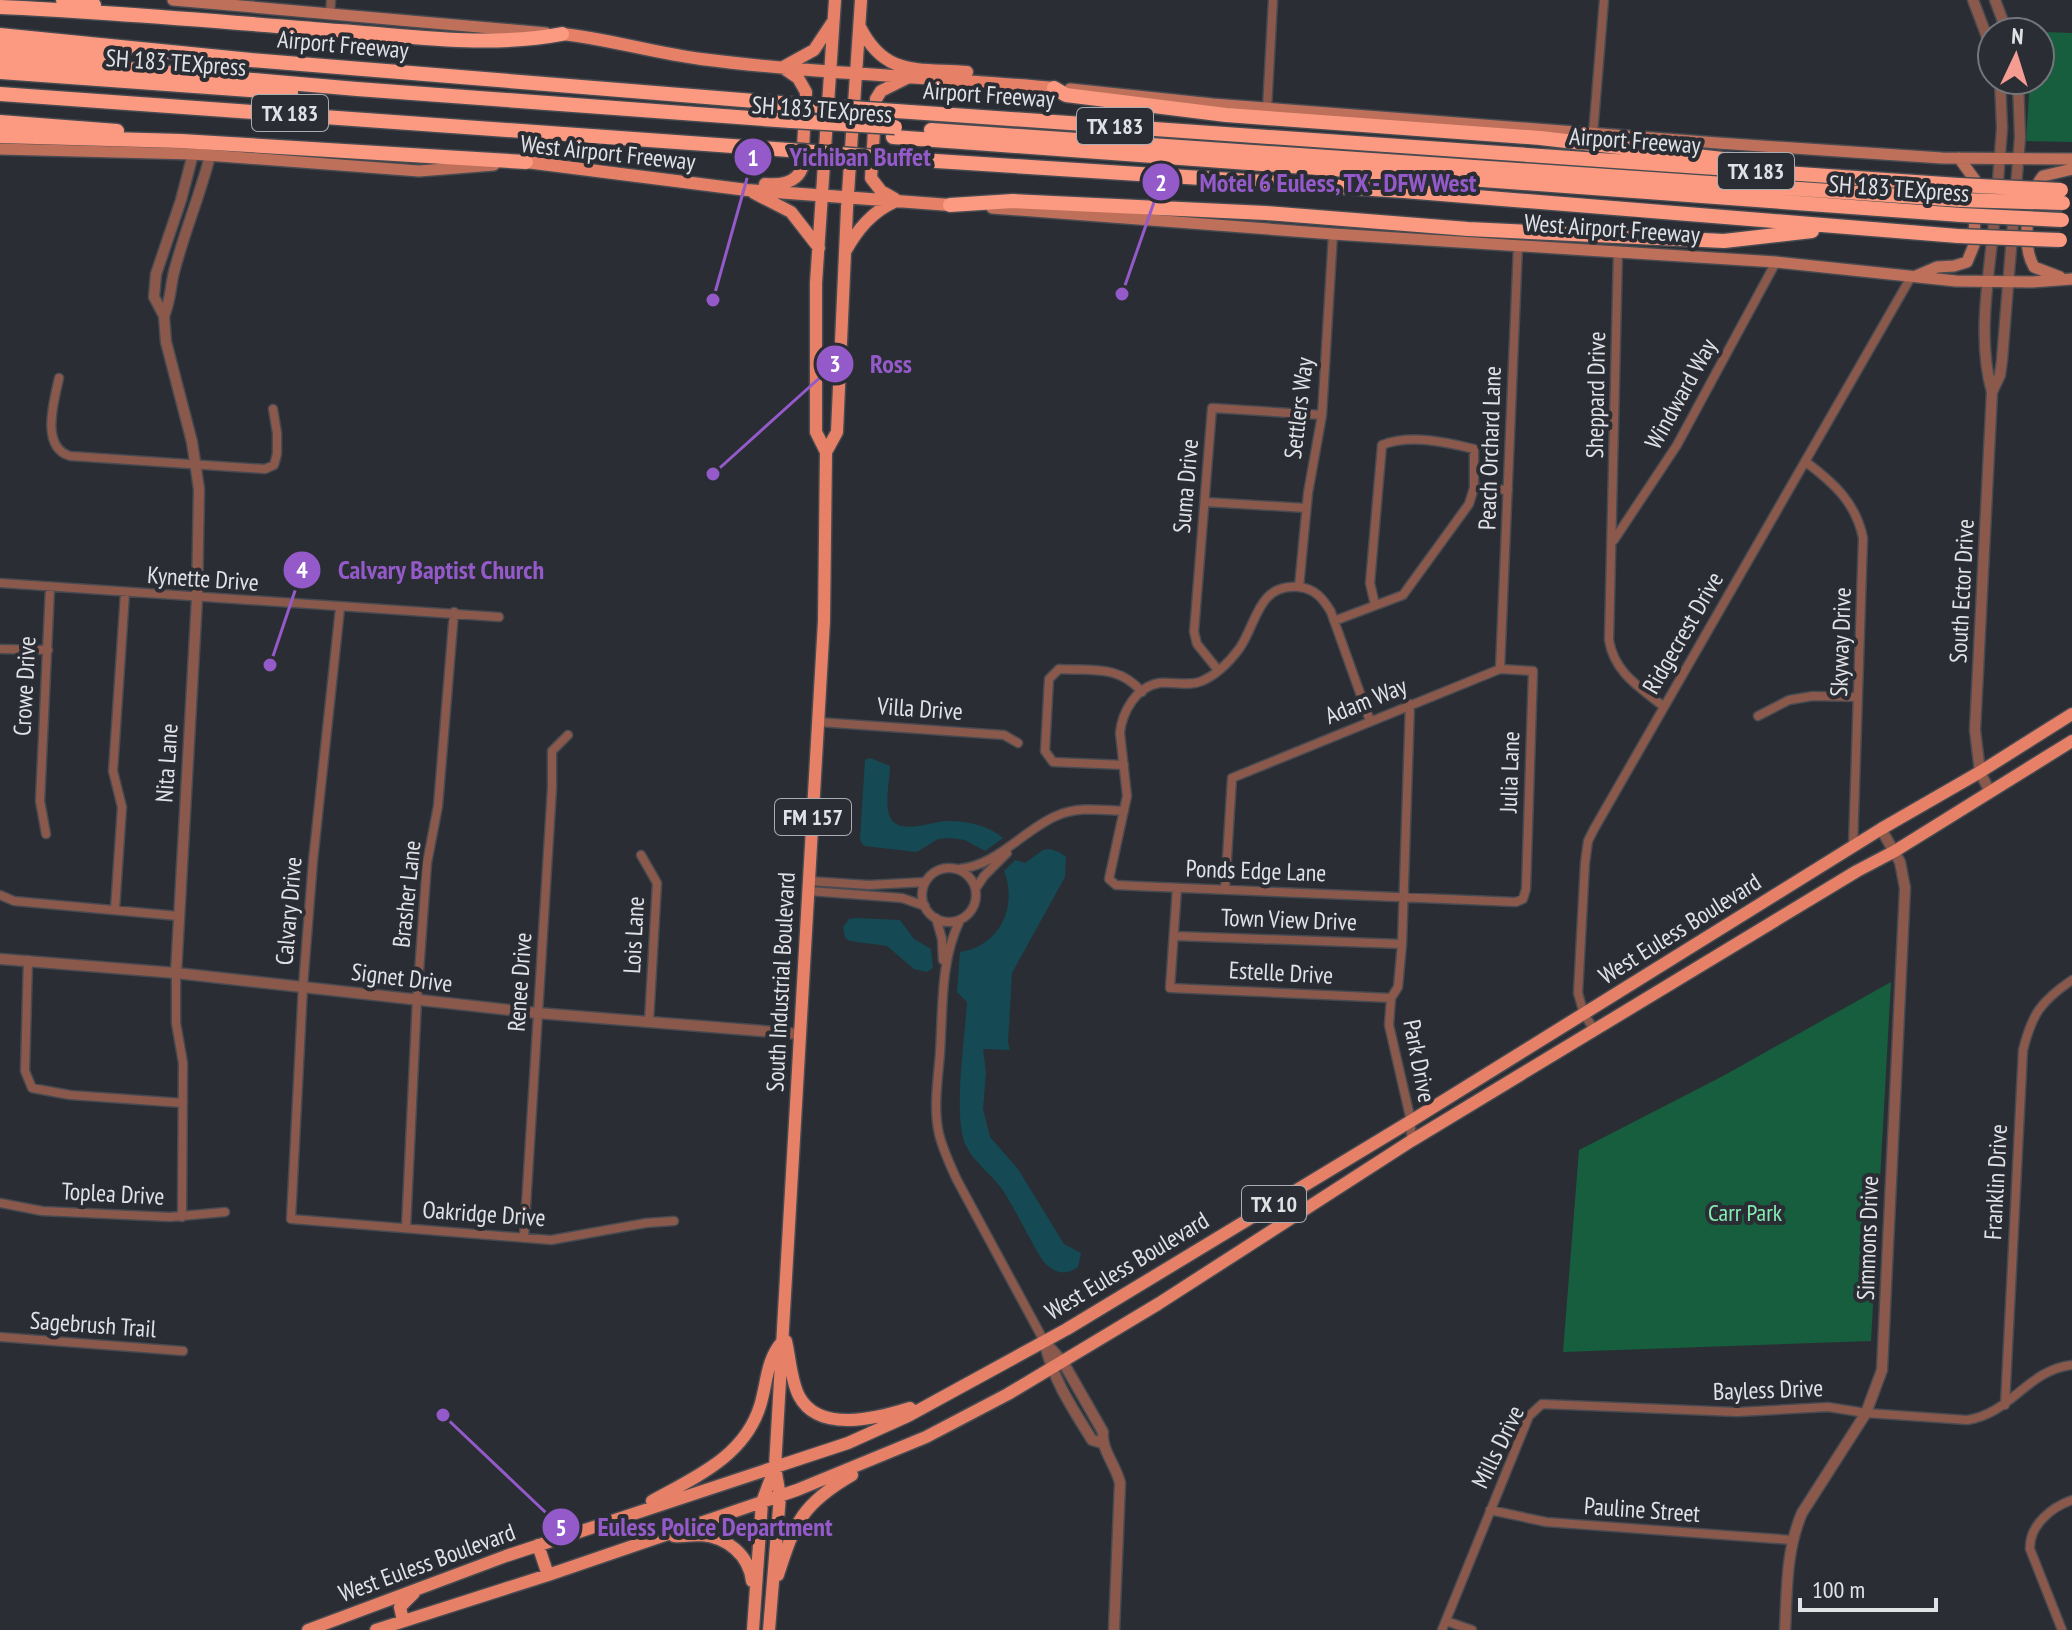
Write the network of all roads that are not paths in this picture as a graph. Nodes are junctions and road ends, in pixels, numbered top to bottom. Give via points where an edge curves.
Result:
1 (63, 0) edge
2 (173, 0) edge
3 (331, 0) edge
4 (835, 0) edge
5 (861, 0) edge
6 (1273, 0) edge
7 (1604, 0) edge
8 (0, 7) edge
9 (125, 12) junction
10 (330, 13) junction
11 (834, 20) junction
12 (859, 24) junction
13 (562, 34) junction
14 (0, 35) edge
15 (0, 48) edge
16 (148, 51) junction
17 (0, 58) edge
18 (782, 67) junction
19 (0, 72) edge
20 (831, 72) junction
21 (856, 74) junction
22 (909, 77) junction
23 (988, 82) junction
24 (1054, 88) junction
25 (0, 94) edge
26 (2002, 96) edge
27 (2019, 96) edge
28 (1267, 109) junction
29 (0, 122) edge
30 (791, 125) junction
31 (894, 132) junction
32 (1593, 134) junction
33 (0, 136) edge
34 (0, 149) edge
35 (337, 150) junction
36 (193, 154) junction
37 (210, 156) junction
38 (1959, 158) junction
39 (2072, 159) edge
40 (2000, 160) junction
41 (2018, 160) junction
42 (526, 162) junction
43 (2072, 169) edge
44 (741, 189) junction
45 (1960, 192) junction
46 (821, 195) junction
47 (2067, 196) edge
48 (848, 197) junction
49 (897, 200) junction
50 (950, 205) junction
51 (2067, 220) edge
52 (1846, 227) junction
53 (1333, 234) junction
54 (2066, 240) edge
55 (1518, 246) junction
56 (819, 248) junction
57 (845, 251) junction
58 (1618, 251) junction
59 (1776, 262) junction
60 (1911, 277) junction
61 (2070, 280) edge
62 (1989, 282) junction
63 (2007, 282) junction
64 (164, 316) junction
65 (59, 378) dead end
66 (1992, 392) junction
67 (273, 409) dead end
68 (1322, 415) junction
69 (826, 452) junction
70 (1806, 462) junction
71 (196, 466) junction
72 (1474, 488) junction
73 (1508, 490) junction
74 (1205, 502) junction
75 (1306, 508) junction
76 (1613, 540) junction
77 (0, 583) edge
78 (1299, 587) junction
79 (50, 588) junction
80 (125, 593) junction
81 (197, 599) junction
82 (1375, 605) junction
83 (340, 608) junction
84 (454, 612) junction
85 (499, 617) dead end
86 (1334, 621) junction
87 (0, 649) edge
88 (48, 650) junction
89 (1500, 669) junction
90 (1218, 670) junction
91 (1142, 692) junction
92 (1858, 697) junction
93 (1410, 704) junction
94 (1663, 706) junction
95 (2072, 714) edge
96 (1758, 716) dead end
97 (1370, 721) junction
98 (818, 722) junction
99 (568, 735) dead end
100 (2072, 741) edge
101 (1018, 743) dead end
102 (1124, 765) junction
103 (1980, 772) junction
104 (1989, 790) junction
105 (1124, 811) junction
106 (1881, 829) junction
107 (46, 834) dead end
108 (1013, 846) junction
109 (1853, 847) junction
110 (1895, 851) junction
111 (641, 855) dead end
112 (959, 869) junction
113 (925, 882) junction
114 (809, 886) junction
115 (976, 888) junction
116 (1177, 888) junction
117 (1225, 890) junction
118 (0, 895) edge
119 (1404, 896) junction
120 (1516, 902) joint
121 (925, 906) junction
122 (115, 909) junction
123 (178, 916) junction
124 (936, 918) junction
125 (960, 920) junction
126 (1175, 936) junction
127 (1402, 944) junction
128 (0, 959) edge
129 (28, 960) junction
130 (176, 973) junction
131 (944, 973) junction
132 (2072, 980) edge
133 (303, 986) junction
134 (1391, 998) junction
135 (417, 999) junction
136 (537, 1013) junction
137 (1584, 1014) junction
138 (649, 1021) junction
139 (1595, 1031) junction
140 (800, 1034) junction
141 (183, 1103) junction
142 (1411, 1121) junction
143 (1411, 1141) junction
144 (0, 1203) edge
145 (225, 1212) dead end
146 (182, 1217) junction
147 (291, 1219) joint
148 (674, 1221) dead end
149 (406, 1228) junction
150 (524, 1238) junction
151 (782, 1323) junction
152 (0, 1337) edge
153 (1044, 1341) junction
154 (782, 1342) junction
155 (183, 1351) dead end
156 (1063, 1362) junction
157 (2072, 1365) edge
158 (1051, 1369) junction
159 (940, 1398) junction
160 (1545, 1403) joint
161 (2005, 1405) junction
162 (1866, 1413) junction
163 (1102, 1443) junction
164 (895, 1451) junction
165 (775, 1467) junction
166 (780, 1496) junction
167 (2072, 1500) edge
168 (762, 1502) junction
169 (1490, 1510) junction
170 (630, 1513) junction
171 (667, 1535) junction
172 (1792, 1540) junction
173 (538, 1545) junction
174 (548, 1575) junction
175 (416, 1590) junction
176 (770, 1601) junction
177 (755, 1609) junction
178 (403, 1621) junction
179 (1444, 1626) edge
180 (2059, 1629) edge
181 (308, 1630) edge
182 (376, 1630) edge
183 (753, 1630) edge
184 (769, 1630) edge
185 (1114, 1630) edge
186 (1472, 1630) edge
187 (1785, 1630) edge

1 - 9 highway
2 - 10 main road, Airport Freeway
3 - 10 street
4 - 11 main road, FM 157
5 - 12 main road, FM 157
6 - 28 street
7 - 32 street
8 - 9 highway
9 - 13 highway via 427,38 534,39
10 - 13 main road, Airport Freeway
11 - 18 main road via 814,50
11 - 20 main road, FM 157
12 - 21 main road, FM 157
12 - 23 main road via 879,56 894,65 969,73
13 - 18 main road, Airport Freeway via 701,59
14 - 16 highway, Airport Freeway / TX 183
15 - 16 highway via 89,56
16 - 45 highway, Airport Freeway / TX 183, bridge
17 - 30 highway, SH 183 TEXpress
18 - 20 main road, Airport Freeway
18 - 44 main road via 806,92 800,176
19 - 30 highway, SH 183 TEXpress
20 - 21 main road, Airport Freeway
20 - 46 main road, South Industrial Boulevard / FM 157
21 - 22 main road
21 - 48 main road, South Industrial Boulevard / FM 157
22 - 23 main road
22 - 49 main road via 876,99 871,178
23 - 24 main road
24 - 28 main road
24 - 45 highway via 1066,95 1226,115 1540,138 1905,174
25 - 52 highway, TX 183, bridge via 1404,191
26 - 40 street, South Ector Drive
27 - 41 street, South Ector Drive
28 - 32 main road
29 - 35 highway
30 - 31 highway, SH 183 TEXpress, bridge
31 - 45 highway, SH 183 TEXpress
31 - 51 highway, SH 183 TEXpress, bridge
32 - 38 main road
33 - 35 highway
34 - 36 main road, West Airport Freeway
35 - 42 highway
36 - 37 main road, West Airport Freeway
36 - 64 street, Nita Lane via 156,274 154,297
37 - 42 main road, West Airport Freeway via 419,171
37 - 64 street, Nita Lane
38 - 40 main road
38 - 60 main road via 1975,180 1973,252 1967,262
39 - 41 main road
40 - 41 main road
40 - 62 street, South Ector Drive
41 - 63 street, South Ector Drive
42 - 44 main road, West Airport Freeway
43 - 61 main road via 2048,173 2037,182 2030,197 2027,256 2046,274
44 - 46 main road, West Airport Freeway
44 - 56 main road via 791,212
45 - 47 highway, Airport Freeway / TX 183, bridge
46 - 48 main road, West Airport Freeway
46 - 56 main road, South Industrial Boulevard / FM 157
48 - 49 main road, West Airport Freeway
48 - 57 main road, South Industrial Boulevard / FM 157
49 - 50 main road, West Airport Freeway
49 - 57 main road via 869,219
50 - 52 highway via 1013,201 1724,241
50 - 53 main road, West Airport Freeway
52 - 54 highway, TX 183, bridge
53 - 55 main road, West Airport Freeway
53 - 68 street, Settlers Way
55 - 58 main road, West Airport Freeway
55 - 73 street, Peach Orchard Lane
56 - 69 main road, South Industrial Boulevard / FM 157 via 816,432
57 - 69 main road, South Industrial Boulevard / FM 157 via 837,432
58 - 59 main road, West Airport Freeway
58 - 76 street, Sheppard Drive
59 - 60 main road, West Airport Freeway
59 - 76 street, Windward Way via 1677,445
60 - 62 main road, West Airport Freeway
60 - 70 street, Ridgecrest Drive
61 - 63 main road, West Airport Freeway
62 - 63 main road, West Airport Freeway
62 - 66 street, South Ector Drive via 1985,338
63 - 66 street, South Ector Drive via 2000,375
64 - 71 street, Nita Lane
65 - 71 street via 51,426 52,440 62,453
66 - 103 street, South Ector Drive via 1975,730
67 - 71 street via 274,465 257,470
68 - 74 street, Suma Drive via 1212,408
68 - 75 street, Settlers Way
69 - 98 main road, South Industrial Boulevard / FM 157
70 - 92 street, Skyway Drive via 1838,488 1860,526 1864,553
70 - 94 street, Ridgecrest Drive
71 - 81 street, Nita Lane
72 - 73 street
72 - 82 street via 1469,504 1403,595
72 - 82 street via 1474,449 1410,440 1382,445 1370,583
73 - 89 street, Peach Orchard Lane
74 - 75 street
74 - 90 street, Suma Drive via 1194,632
75 - 78 street, Settlers Way
76 - 94 street, Sheppard Drive via 1611,653 1619,669
77 - 79 street, Kynette Drive
78 - 86 street via 1324,600
78 - 90 street via 1267,595 1240,647
79 - 80 street, Kynette Drive
79 - 88 street, Crowe Drive
80 - 81 street, Kynette Drive
80 - 122 street via 113,771 122,807
81 - 83 street, Kynette Drive
81 - 123 street, Nita Lane
82 - 86 street
83 - 84 street, Kynette Drive
83 - 133 street, Calvary Drive
84 - 85 street, Kynette Drive
84 - 135 street, Brasher Lane
86 - 97 street
87 - 88 street
88 - 107 street, Crowe Drive via 40,801
89 - 93 street, Adam Way
89 - 120 street, Julia Lane via 1533,671 1526,889
90 - 91 street via 1199,683 1160,683
91 - 102 street via 1129,703 1121,722
91 - 102 street via 1113,671 1059,669 1049,679 1047,757 1053,762
92 - 96 street via 1789,700
92 - 109 street, Skyway Drive
93 - 97 street, Adam Way
93 - 119 street, Park Drive
94 - 137 street, Ridgecrest Drive via 1588,841 1578,993
95 - 103 main road, West Euless Boulevard / TX 10
97 - 117 street, Adam Way via 1232,778
98 - 101 street, Villa Drive via 1004,735
98 - 114 main road, South Industrial Boulevard / FM 157
99 - 136 street, Renee Drive via 552,751
100 - 104 main road, West Euless Boulevard / TX 10
102 - 105 street
103 - 104 street, South Ector Drive
103 - 106 main road, West Euless Boulevard / TX 10
104 - 110 main road, West Euless Boulevard / TX 10
105 - 108 street via 1078,809 1056,816
105 - 116 street, Ponds Edge Lane via 1109,879 1116,885
106 - 109 main road, West Euless Boulevard / TX 10
106 - 110 street, Simmons Drive
108 - 112 street
108 - 115 street
109 - 137 main road, West Euless Boulevard / TX 10
110 - 139 main road, West Euless Boulevard / TX 10
110 - 162 street, Simmons Drive via 1905,888 1882,1370
111 - 138 street, Lois Lane via 657,883
112 - 113 street via 936,871
112 - 115 street
113 - 114 street
113 - 121 street
114 - 121 street
114 - 140 main road, South Industrial Boulevard / FM 157
115 - 125 street via 972,910
116 - 117 street, Ponds Edge Lane
116 - 126 street
117 - 119 street, Ponds Edge Lane
118 - 122 street via 14,901
119 - 120 street, Ponds Edge Lane
119 - 127 street, Park Drive
121 - 124 street
122 - 123 street
123 - 130 street, Nita Lane
124 - 125 street
124 - 131 street
125 - 131 street
126 - 127 street, Town View Drive
126 - 134 street, Estelle Drive via 1170,988
127 - 134 street, Park Drive via 1398,987
128 - 129 street, Signet Drive
129 - 130 street, Signet Drive
129 - 141 street via 25,1071 32,1088
130 - 133 street, Signet Drive
130 - 141 street, Nita Lane
131 - 153 street via 938,1131 957,1180
132 - 161 street, Franklin Drive via 2038,1009 2023,1050
133 - 135 street, Signet Drive
133 - 147 street, Calvary Drive
134 - 142 street, Park Drive via 1391,1038
135 - 136 street, Signet Drive
135 - 149 street, Brasher Lane
136 - 138 street, Signet Drive
136 - 150 street, Renee Drive
137 - 139 street, Ridgecrest Drive
137 - 142 main road, West Euless Boulevard / TX 10
138 - 140 street, Signet Drive
139 - 143 main road, West Euless Boulevard / TX 10
140 - 151 main road, South Industrial Boulevard / FM 157
141 - 146 street, Nita Lane
142 - 143 street, Park Drive
142 - 153 main road, West Euless Boulevard / TX 10
143 - 156 main road, West Euless Boulevard / TX 10
144 - 146 street, Toplea Drive via 42,1211
145 - 146 street, Toplea Drive
147 - 149 street, Oakridge Drive
148 - 150 street, Oakridge Drive via 551,1240
149 - 150 street, Oakridge Drive
151 - 154 main road, South Industrial Boulevard / FM 157
151 - 159 main road via 798,1395 813,1411 828,1418 864,1419
152 - 155 street, Sagebrush Trail
153 - 156 street
153 - 158 street
153 - 159 main road, West Euless Boulevard / TX 10
154 - 165 main road, South Industrial Boulevard / FM 157
154 - 170 main road via 772,1353 755,1419 734,1451
156 - 158 main road, West Euless Boulevard / TX 10
156 - 163 street via 1103,1432
157 - 161 street, Bayless Drive via 2045,1372
158 - 163 street via 1092,1440
158 - 164 main road, West Euless Boulevard / TX 10
159 - 165 main road, West Euless Boulevard / TX 10 via 848,1443
160 - 162 street, Bayless Drive via 1711,1412 1828,1407
160 - 169 street, Mills Drive via 1529,1416
161 - 162 street, Bayless Drive via 1983,1418 1967,1420
162 - 172 street, Simmons Drive via 1802,1513
163 - 185 street via 1116,1468 1121,1501
164 - 166 main road, West Euless Boulevard / TX 10
164 - 176 main road via 815,1499 799,1521
165 - 166 main road, South Industrial Boulevard / FM 157
165 - 168 main road, South Industrial Boulevard / FM 157
165 - 170 main road, West Euless Boulevard / TX 10
166 - 168 main road, West Euless Boulevard / TX 10
166 - 176 main road, South Industrial Boulevard / FM 157
167 - 180 street via 2047,1514 2030,1542
168 - 171 main road, West Euless Boulevard / TX 10
168 - 177 main road, South Industrial Boulevard / FM 157
169 - 172 street, Pauline Street via 1546,1522
169 - 179 street, Mills Drive
170 - 173 main road, West Euless Boulevard / TX 10
171 - 174 main road, West Euless Boulevard / TX 10
171 - 177 main road via 716,1538 741,1553 751,1571
172 - 187 street, Simmons Drive
173 - 174 main road
173 - 175 main road, West Euless Boulevard / TX 10
174 - 178 main road, West Euless Boulevard / TX 10
175 - 178 main road via 400,1607
175 - 181 main road, West Euless Boulevard / TX 10
176 - 184 main road, South Industrial Boulevard / FM 157
177 - 183 main road, South Industrial Boulevard / FM 157
178 - 182 main road, West Euless Boulevard / TX 10
179 - 186 street

